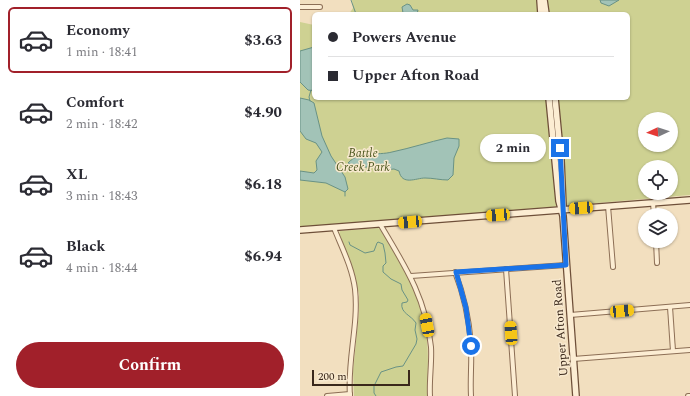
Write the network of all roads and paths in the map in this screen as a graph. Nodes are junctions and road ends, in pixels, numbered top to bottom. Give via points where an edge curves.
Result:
1 (540, 0) edge
2 (544, 0) edge
3 (300, 7) edge
4 (320, 7) dead end
5 (541, 12) edge
6 (546, 12) edge
7 (549, 100) edge
8 (555, 100) edge
9 (690, 200) edge
10 (653, 203) junction
11 (608, 206) junction
12 (653, 208) edge
13 (562, 210) junction
14 (380, 224) junction
15 (334, 228) junction
16 (300, 230) edge
17 (656, 248) edge
18 (657, 263) dead end
19 (566, 265) junction
20 (613, 267) dead end
21 (506, 269) junction
22 (456, 272) junction
23 (411, 276) junction
24 (690, 305) edge
25 (670, 307) junction
26 (570, 315) junction
27 (690, 350) edge
28 (673, 351) junction
29 (573, 360) junction
30 (350, 395) edge
31 (327, 396) edge
32 (430, 396) edge
33 (471, 396) edge
34 (515, 396) edge
35 (576, 396) edge

1 - 5 street
2 - 6 street
3 - 4 street
7 - 13 street, Upper Afton Road
8 - 13 street, Upper Afton Road
9 - 10 street
10 - 11 street
10 - 12 street
11 - 13 street
11 - 20 street
13 - 14 street
13 - 19 street, Upper Afton Road
14 - 15 street
14 - 23 street
15 - 16 street
15 - 30 street via 355,287 356,316 350,361
17 - 18 street
19 - 21 street
19 - 26 street, Upper Afton Road
21 - 22 street
21 - 34 street
22 - 23 street
22 - 33 street via 468,321
23 - 32 street via 425,312 429,337
24 - 25 street
25 - 26 street
25 - 28 street
26 - 29 street, Upper Afton Road
27 - 28 street
28 - 29 street
29 - 35 street, Upper Afton Road
30 - 31 street

